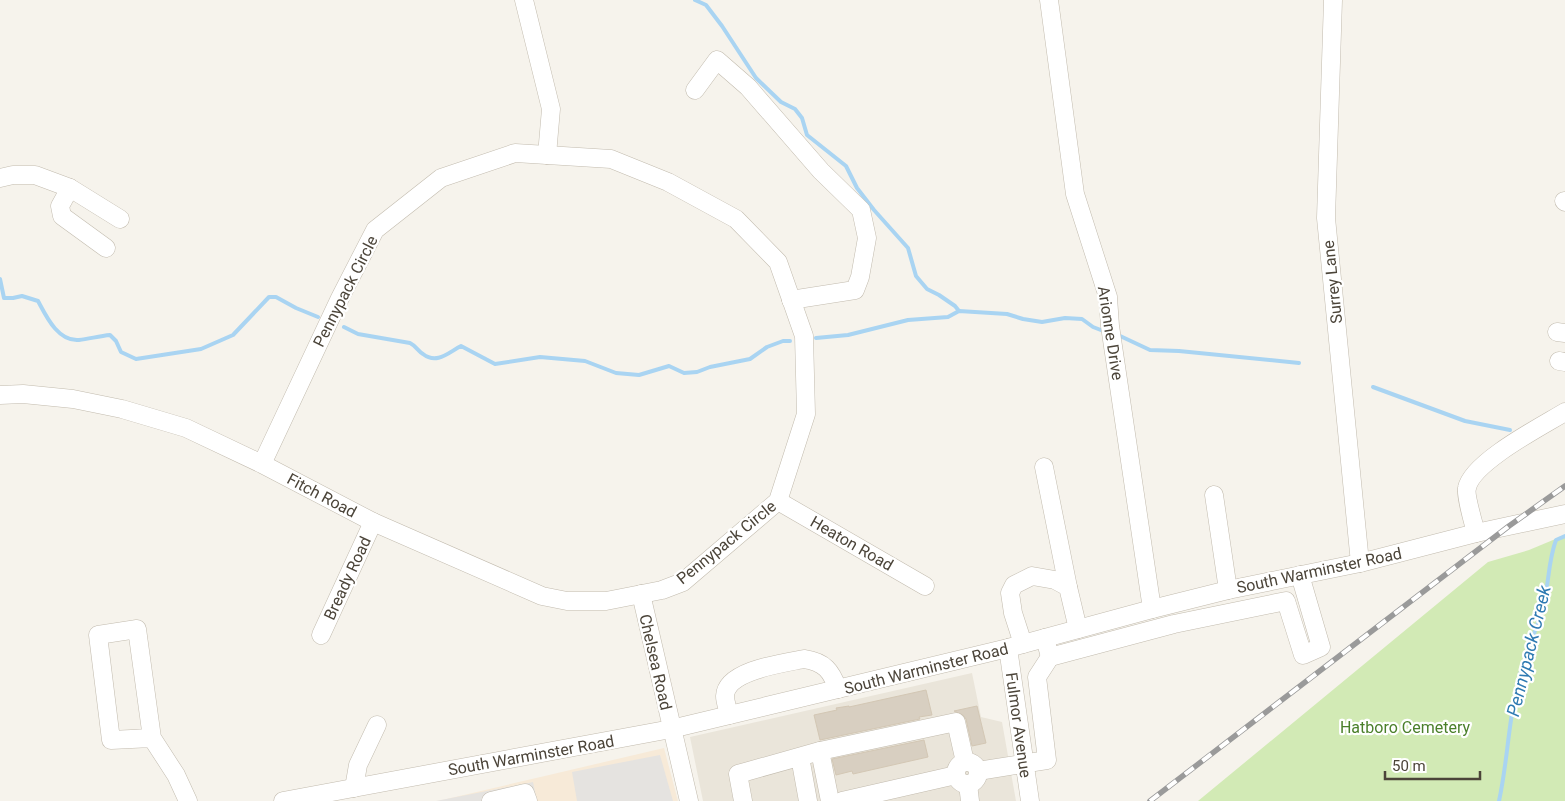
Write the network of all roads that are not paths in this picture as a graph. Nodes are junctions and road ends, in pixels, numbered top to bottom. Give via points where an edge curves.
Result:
1 (524, 0) edge
2 (1048, 0) edge
3 (1334, 0) edge
4 (695, 90) dead end
5 (547, 155) junction
6 (0, 178) edge
7 (70, 188) junction
8 (120, 219) dead end
9 (106, 248) dead end
10 (792, 300) junction
11 (0, 395) edge
12 (1565, 412) edge
13 (262, 464) junction
14 (1044, 467) dead end
15 (1214, 495) dead end
16 (778, 501) junction
17 (1565, 514) edge
18 (372, 522) junction
19 (1476, 533) junction
20 (1360, 562) junction
21 (1300, 575) junction
22 (1280, 579) junction
23 (1250, 585) junction
24 (925, 586) dead end
25 (1068, 587) junction
26 (1228, 590) junction
27 (641, 594) junction
28 (1286, 600) junction
29 (1170, 604) junction
30 (1257, 607) junction
31 (1144, 611) junction
32 (1174, 624) junction
33 (1078, 629) junction
34 (1144, 632) junction
35 (321, 635) dead end
36 (1044, 638) junction
37 (1015, 646) junction
38 (1050, 657) junction
39 (1038, 687) junction
40 (838, 689) junction
41 (1014, 690) junction
42 (729, 716) junction
43 (377, 725) dead end
44 (671, 730) junction
45 (152, 738) junction
46 (820, 751) junction
47 (800, 757) junction
48 (1025, 763) junction
49 (967, 779) edge
50 (354, 788) junction
51 (883, 796) edge
52 (326, 797) edge
53 (188, 801) edge
54 (283, 801) edge
55 (490, 801) edge
56 (528, 801) edge
57 (689, 801) edge
58 (743, 801) edge
59 (808, 801) edge
60 (830, 801) edge
61 (842, 801) edge
62 (1030, 801) edge

1 - 5 street via 551,109
2 - 31 street, Arionne Drive via 1075,194 1108,297
3 - 20 street, Surrey Lane via 1326,218
4 - 10 street via 717,60 748,87 822,172 861,210 867,238 855,290
5 - 10 street, Pennypack Circle via 611,159 668,182 736,219 778,262
5 - 13 street, Pennypack Circle via 515,153 441,178 376,230 340,298
6 - 7 street via 35,175
7 - 8 street
7 - 9 street via 60,206 62,216
10 - 16 street, Pennypack Circle via 804,336 806,414
11 - 13 street, Fitch Road via 73,399 122,409 186,428
12 - 19 street via 1488,460 1474,474 1466,489
13 - 18 street, Fitch Road
14 - 25 street
15 - 26 street
16 - 24 street, Heaton Road
16 - 27 street, Pennypack Circle via 682,582
17 - 19 street, South Warminster Road
18 - 27 street, Fitch Road via 542,596 567,601 606,601
18 - 35 street, Bready Road
19 - 20 street, South Warminster Road
20 - 21 street, South Warminster Road
21 - 22 street, South Warminster Road
21 - 28 street via 1321,647 1303,655
22 - 23 street, South Warminster Road
22 - 28 street
23 - 26 street, South Warminster Road
23 - 30 street
25 - 33 street
25 - 37 street, Fulmor Avenue via 1055,580 1032,576 1014,585 1010,593
26 - 29 street, South Warminster Road
27 - 44 street, Chelsea Road
28 - 30 street
29 - 31 street, South Warminster Road
29 - 32 street
30 - 32 street
31 - 33 street, South Warminster Road
31 - 34 street, Arionne Drive
32 - 34 street
33 - 36 street, South Warminster Road
34 - 38 street
36 - 37 street, South Warminster Road
36 - 38 street
37 - 40 street, South Warminster Road
37 - 41 street, Fulmor Avenue
38 - 39 street via 1037,677
39 - 41 street
39 - 48 street via 1047,760
40 - 42 street, South Warminster Road
40 - 42 street via 827,668 812,660 748,671 726,690
41 - 48 street, Fulmor Avenue
42 - 44 street, South Warminster Road
43 - 50 street via 358,765
44 - 50 street, South Warminster Road
44 - 57 street, Chelsea Road
45 - 45 street via 111,740 98,635 137,629
45 - 53 street
46 - 47 street
46 - 49 street via 956,722
46 - 60 street
47 - 58 street via 738,774
47 - 59 street
48 - 49 street
48 - 62 street, Fulmor Avenue
49 - 51 street
50 - 52 street, South Warminster Road
51 - 61 street
52 - 54 street, South Warminster Road
55 - 56 street via 526,793

